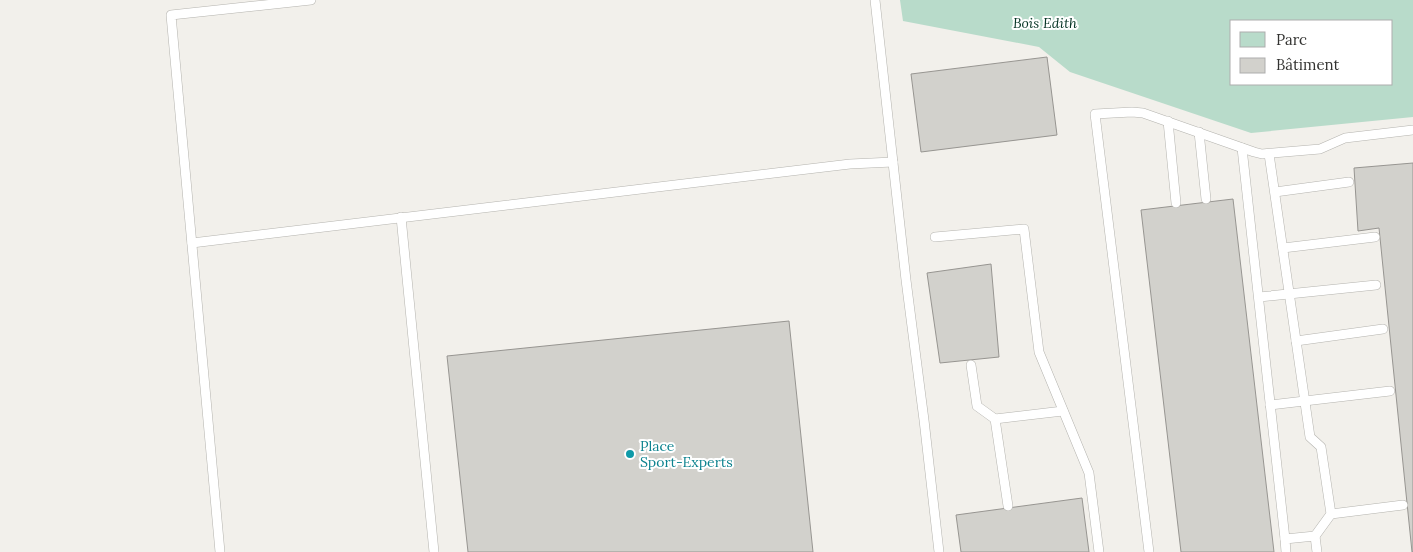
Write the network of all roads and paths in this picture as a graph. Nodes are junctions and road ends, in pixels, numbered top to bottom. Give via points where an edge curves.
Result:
1 (311, 0) edge
2 (875, 0) edge
3 (1168, 121) junction
4 (1413, 130) edge
5 (1198, 132) junction
6 (1242, 148) junction
7 (1269, 154) junction
8 (892, 162) junction
9 (1349, 182) dead end
10 (1275, 192) junction
11 (1206, 199) dead end
12 (1176, 203) dead end
13 (401, 218) junction
14 (1375, 237) dead end
15 (935, 238) dead end
16 (192, 243) junction
17 (1283, 248) junction
18 (1376, 284) dead end
19 (1289, 294) junction
20 (1259, 297) junction
21 (1383, 329) dead end
22 (1296, 341) junction
23 (971, 364) dead end
24 (1390, 391) dead end
25 (1305, 402) junction
26 (1270, 406) junction
27 (1063, 411) junction
28 (996, 418) junction
29 (1403, 505) dead end
30 (1008, 506) dead end
31 (1331, 514) junction
32 (1314, 536) junction
33 (1285, 539) junction
34 (220, 552) edge
35 (434, 552) edge
36 (939, 552) edge
37 (1099, 552) edge
38 (1149, 552) edge
39 (1286, 552) edge
40 (1317, 552) edge

1 - 16 lane via 171,15
2 - 8 lane
3 - 5 lane
3 - 12 lane
3 - 38 lane via 1143,113 1095,114
4 - 7 lane via 1345,138 1320,149
5 - 6 lane
5 - 11 lane
6 - 7 lane
6 - 20 lane
7 - 10 lane
8 - 13 lane via 841,165
8 - 36 lane
9 - 10 lane
10 - 17 lane
13 - 16 lane
13 - 35 lane
14 - 17 lane
15 - 27 lane via 1024,229 1039,352
16 - 34 lane
17 - 19 lane
18 - 19 lane
19 - 20 lane
19 - 22 lane
20 - 26 lane
21 - 22 lane
22 - 25 lane
23 - 28 lane via 977,406
24 - 25 lane
25 - 26 lane
25 - 31 lane via 1310,437 1322,447
26 - 33 lane
27 - 28 lane
27 - 37 lane via 1089,473
28 - 30 lane
29 - 31 lane
31 - 32 lane
32 - 33 lane
32 - 40 lane
33 - 39 lane

